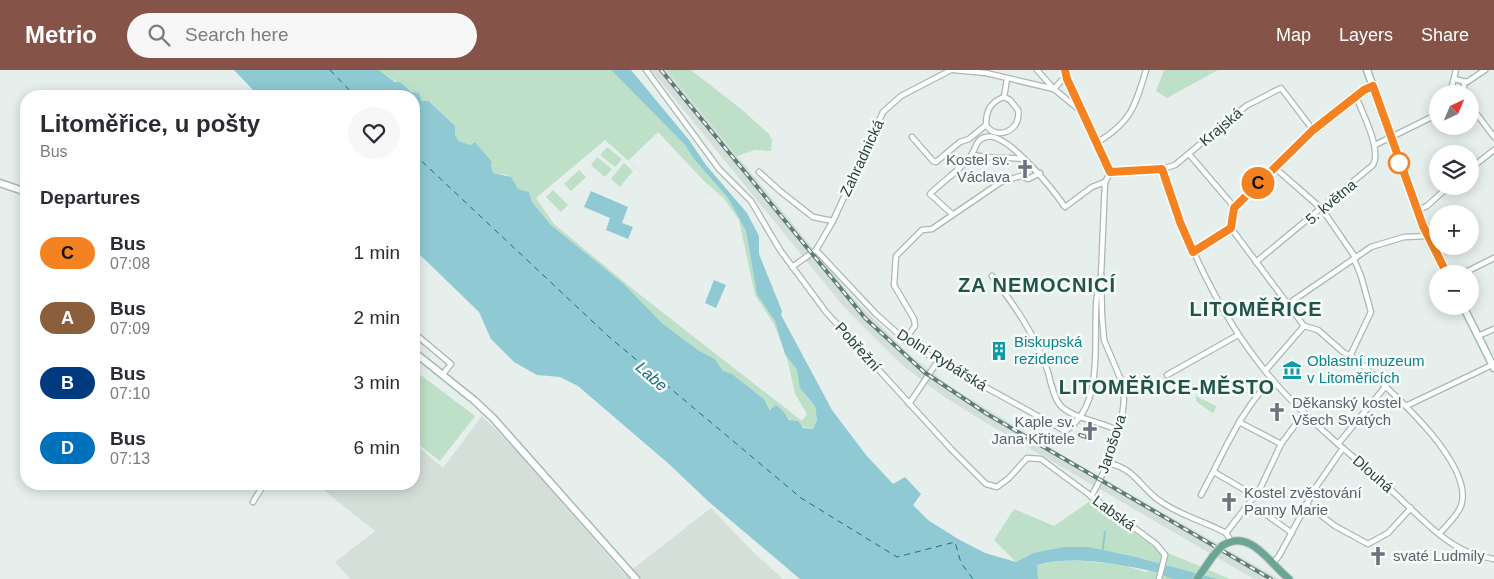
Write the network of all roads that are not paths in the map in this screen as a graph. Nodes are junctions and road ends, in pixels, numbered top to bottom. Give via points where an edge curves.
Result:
1 (646, 70) edge
2 (953, 70) edge
3 (1037, 70) edge
4 (1066, 70) edge
5 (1146, 70) edge
6 (1367, 70) edge
7 (1456, 70) edge
8 (1485, 70) edge
9 (986, 71) edge
10 (1007, 79) junction
11 (1067, 79) junction
12 (1454, 79) junction
13 (1464, 82) joint
14 (1452, 85) edge
15 (1373, 86) junction
16 (1054, 89) junction
17 (1356, 96) junction
18 (1004, 97) junction
19 (1083, 113) junction
20 (1479, 117) edge
21 (1429, 118) edge
22 (986, 125) junction
23 (1313, 130) junction
24 (912, 137) dead end
25 (1390, 137) junction
26 (1494, 137) edge
27 (1098, 142) junction
28 (1374, 145) junction
29 (1494, 150) edge
30 (972, 154) junction
31 (1189, 154) junction
32 (1024, 159) junction
33 (1479, 162) edge
34 (1274, 167) junction
35 (1162, 169) junction
36 (760, 172) dead end
37 (1110, 172) junction
38 (1040, 173) junction
39 (1105, 182) junction
40 (0, 183) edge
41 (20, 190) edge
42 (1439, 195) edge
43 (1234, 208) junction
44 (1322, 209) junction
45 (1418, 210) junction
46 (952, 214) junction
47 (833, 221) junction
48 (1231, 228) junction
49 (1429, 236) joint
50 (816, 250) junction
51 (1193, 252) junction
52 (1355, 258) junction
53 (1494, 258) edge
54 (1256, 262) junction
55 (1479, 265) edge
56 (792, 267) junction
57 (992, 276) dead end
58 (1101, 276) junction
59 (1288, 304) junction
60 (1468, 315) edge
61 (1304, 326) junction
62 (1494, 329) edge
63 (1238, 334) junction
64 (1478, 336) junction
65 (420, 338) edge
66 (905, 340) junction
67 (1351, 354) junction
68 (420, 357) edge
69 (938, 362) junction
70 (1493, 366) edge
71 (1266, 370) junction
72 (443, 374) junction
73 (1168, 375) dead end
74 (1272, 379) junction
75 (1145, 382) dead end
76 (1124, 387) junction
77 (1385, 387) junction
78 (910, 404) junction
79 (1406, 406) junction
80 (1304, 413) junction
81 (1080, 416) junction
82 (1239, 422) junction
83 (1118, 431) junction
84 (1280, 444) junction
85 (1338, 444) junction
86 (1343, 448) junction
87 (1041, 459) joint
88 (1108, 463) junction
89 (1214, 472) junction
90 (260, 490) edge
91 (1201, 495) dead end
92 (1256, 496) junction
93 (1091, 497) junction
94 (253, 502) dead end
95 (1306, 504) junction
96 (1257, 508) dead end
97 (1411, 508) junction
98 (1226, 533) junction
99 (1292, 533) junction
100 (1440, 533) junction
101 (1230, 542) junction
102 (1494, 559) edge
103 (1272, 564) junction
104 (636, 579) edge
105 (1159, 579) edge
106 (1197, 579) edge
107 (1289, 579) edge

1 - 56 street, Pobřežní via 718,168 757,210
2 - 9 street, Zahradnická
2 - 47 street, Zahradnická via 901,96 883,112
3 - 16 street
4 - 11 street
5 - 27 street via 1133,110 1115,132
6 - 15 street
7 - 12 street
8 - 13 street
9 - 10 street, Zahradnická
10 - 16 street, Zahradnická
10 - 18 street
11 - 16 street via 1060,81
11 - 19 street
12 - 13 street
12 - 14 street
15 - 17 street
15 - 25 street
16 - 19 street
17 - 23 street
17 - 28 street
18 - 22 street via 987,111
18 - 22 street via 1018,110 1016,126 1007,132 991,130
19 - 27 street
20 - 26 street
21 - 25 street
22 - 24 street via 936,162
23 - 31 street, Krajská via 1281,88 1246,106
23 - 34 street
25 - 28 street
25 - 45 street
27 - 37 street
28 - 44 street, 5. května via 1377,155 1373,164
29 - 33 street
30 - 32 street via 995,159 1004,156
30 - 32 street via 977,143 993,136
30 - 46 street via 930,194
31 - 35 street, Krajská via 1175,165
31 - 43 street
32 - 38 street
34 - 43 street
34 - 44 street
35 - 37 street
35 - 51 street, Dlouhá
36 - 47 street via 813,217
37 - 39 street
38 - 39 street via 1065,207 1092,187
38 - 46 street via 1028,179 1021,176 1001,182
39 - 58 street, Jarošova
40 - 41 street
42 - 45 street
43 - 48 street
44 - 52 street
44 - 54 street, 5. května
45 - 49 street
46 - 66 street via 932,229 917,234 896,256 894,285 915,326
47 - 50 street, Zahradnická
48 - 51 street
48 - 54 street
49 - 52 street via 1382,242
50 - 56 street, Zahradnická
50 - 66 street, Dolní Rybářská
51 - 63 street, Dlouhá
52 - 59 street
52 - 67 street via 1371,312
53 - 55 street
54 - 59 street
56 - 78 street, Pobřežní via 826,312
57 - 81 street via 1018,310 1046,366 1058,404
58 - 76 street, Jarošova via 1104,340
58 - 81 street via 1097,286 1097,339 1092,391
59 - 61 street
60 - 64 street
61 - 67 street via 1318,330 1343,352
61 - 71 street
62 - 64 street
63 - 71 street, Dlouhá
63 - 73 street
64 - 70 street
65 - 72 street via 451,364
66 - 69 street, Dolní Rybářská
67 - 77 street
68 - 72 street
69 - 78 street
69 - 81 street, Dolní Rybářská via 1061,430 1071,428
70 - 79 street
71 - 74 street, Dlouhá
72 - 104 street via 493,418
74 - 80 street, Dlouhá
74 - 82 street via 1255,396
75 - 76 street
76 - 83 street, Jarošova via 1125,402
77 - 79 street
77 - 85 street
78 - 87 street, Pobřežní via 982,481 997,487 1027,458
79 - 100 street via 1437,440 1463,486 1461,506
80 - 84 street
80 - 85 street, Dlouhá
81 - 83 street
82 - 84 street
82 - 89 street
83 - 88 street, Jarošova
84 - 92 street
85 - 86 street, Dlouhá
86 - 95 street
86 - 97 street, Dlouhá
87 - 93 street, Labská
88 - 93 street, Jarošova
88 - 98 street via 1128,470 1160,501
89 - 91 street
89 - 92 street
90 - 94 street
92 - 98 street
93 - 105 street, Labská via 1156,544 1165,555
95 - 97 street via 1335,526 1368,544 1388,533
95 - 99 street
96 - 99 street
97 - 100 street, Dlouhá
98 - 101 street
99 - 103 street
100 - 102 street, Dlouhá via 1470,553
101 - 103 main road via 1250,543
101 - 106 main road, bridge via 1222,546
103 - 107 main road

